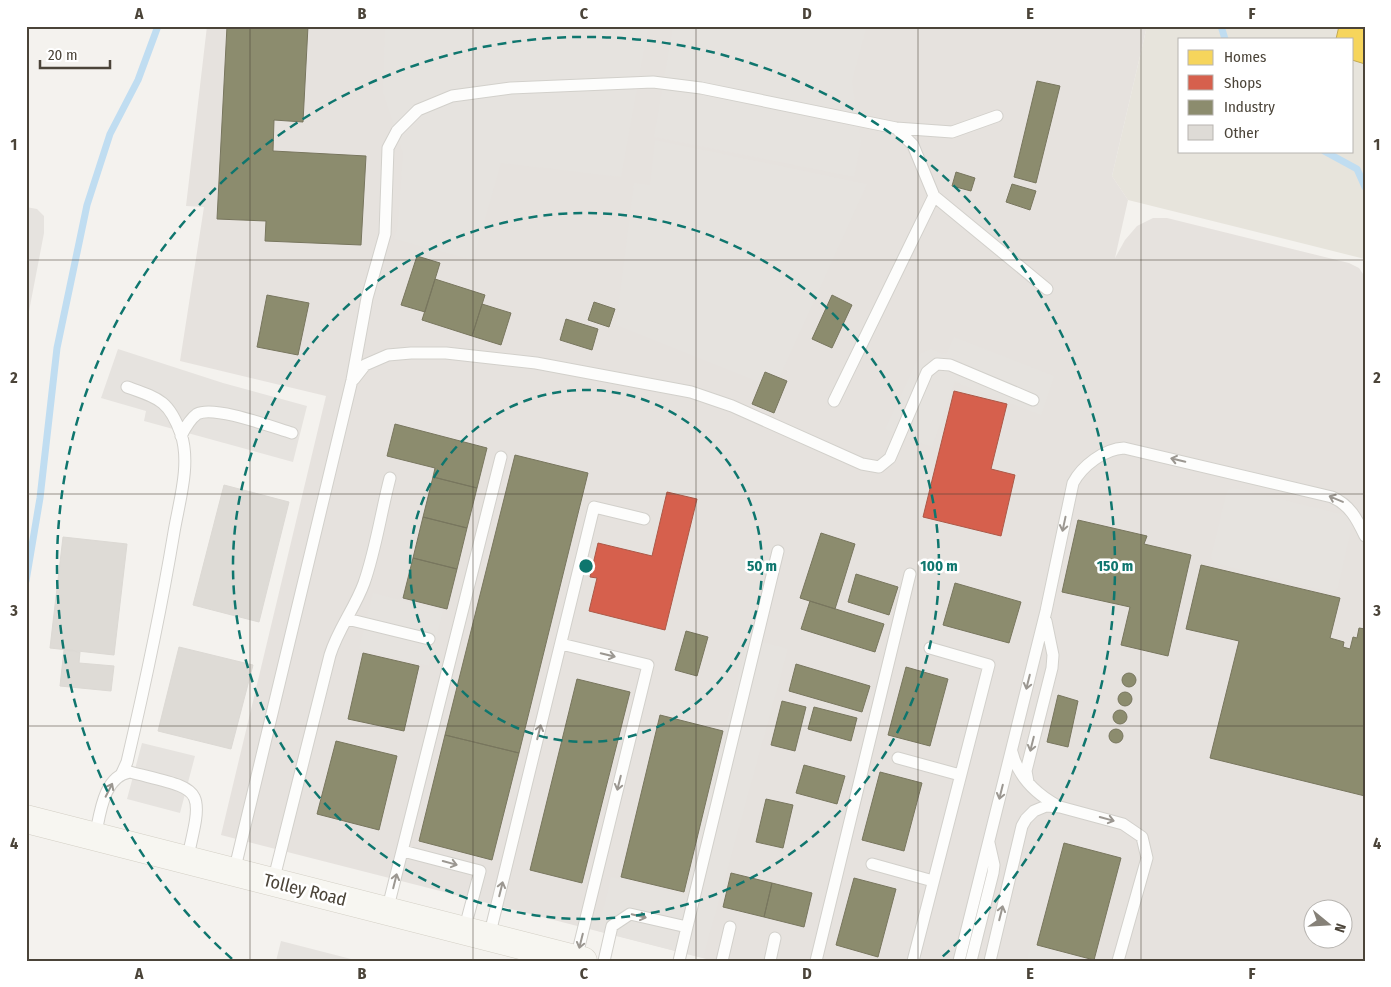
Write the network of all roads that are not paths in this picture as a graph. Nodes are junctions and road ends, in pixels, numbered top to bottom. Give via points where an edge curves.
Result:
1 (998, 116) dead end
2 (896, 128) junction
3 (934, 196) junction
4 (1048, 289) dead end
5 (352, 380) junction
6 (127, 387) dead end
7 (1033, 400) dead end
8 (834, 401) dead end
9 (292, 432) dead end
10 (181, 436) junction
11 (501, 457) dead end
12 (390, 478) dead end
13 (644, 520) dead end
14 (1365, 536) edge
15 (778, 551) dead end
16 (910, 574) dead end
17 (1046, 611) junction
18 (347, 619) junction
19 (428, 639) dead end
20 (561, 644) junction
21 (930, 648) dead end
22 (1011, 750) junction
23 (898, 758) dead end
24 (122, 773) junction
25 (960, 775) junction
26 (1028, 782) junction
27 (1060, 807) junction
28 (26, 819) edge
29 (990, 834) junction
30 (95, 836) junction
31 (403, 851) junction
32 (187, 860) junction
33 (872, 864) dead end
34 (234, 872) junction
35 (933, 881) junction
36 (273, 882) junction
37 (387, 911) junction
38 (687, 927) junction
39 (730, 927) dead end
40 (477, 934) junction
41 (776, 938) dead end
42 (579, 960) edge
43 (604, 961) edge
44 (678, 961) edge
45 (722, 961) edge
46 (770, 961) edge
47 (816, 961) edge
48 (913, 961) edge
49 (959, 961) edge
50 (972, 961) edge
51 (990, 961) edge
52 (1118, 961) edge

1 - 2 lane via 952,132
2 - 3 lane via 913,145
2 - 5 lane via 702,88 653,82 511,88 452,96 418,110 397,131 388,148 385,234 367,298
3 - 4 lane
3 - 8 lane
5 - 7 lane via 365,365 388,355 446,353 536,363 691,392 732,406 862,464 879,467 890,458 927,372 938,364 950,365
5 - 34 lane
6 - 10 lane via 159,399 172,415
9 - 10 lane via 211,410 197,414
10 - 24 lane via 183,474 156,638
11 - 31 lane
12 - 18 lane via 365,580
13 - 20 lane via 594,507
14 -> 17 lane via 1351,509 1332,497 1114,448 1079,472 1073,483
15 - 38 lane
16 - 47 lane
17 -> 22 lane
17 -> 26 lane via 1052,668 1026,771
18 - 19 lane
18 - 36 lane via 336,636 330,655
40 -> 20 lane
20 -> 42 lane via 648,665
21 - 25 lane via 989,665
22 - 26 lane via 1014,763
22 -> 29 lane
23 - 25 lane
30 -> 24 lane via 105,795
24 - 32 lane via 130,772 183,786 193,792 197,814
25 - 35 lane
26 - 27 lane
51 -> 27 lane via 1026,818 1046,806
27 -> 52 lane via 1123,824 1142,837 1147,858
28 - 30 main road, Tolley Road
29 - 49 lane
29 - 50 lane via 993,873
30 - 32 main road, Tolley Road
37 -> 31 lane
31 -> 40 lane via 480,871
32 - 34 main road, Tolley Road
33 - 35 lane
34 - 36 main road, Tolley Road
35 - 48 lane
36 - 37 main road, Tolley Road
37 - 40 main road, Tolley Road
43 -> 38 lane via 612,926 630,914
38 - 44 lane
39 - 45 lane
40 - 42 main road, Tolley Road
41 - 46 lane

